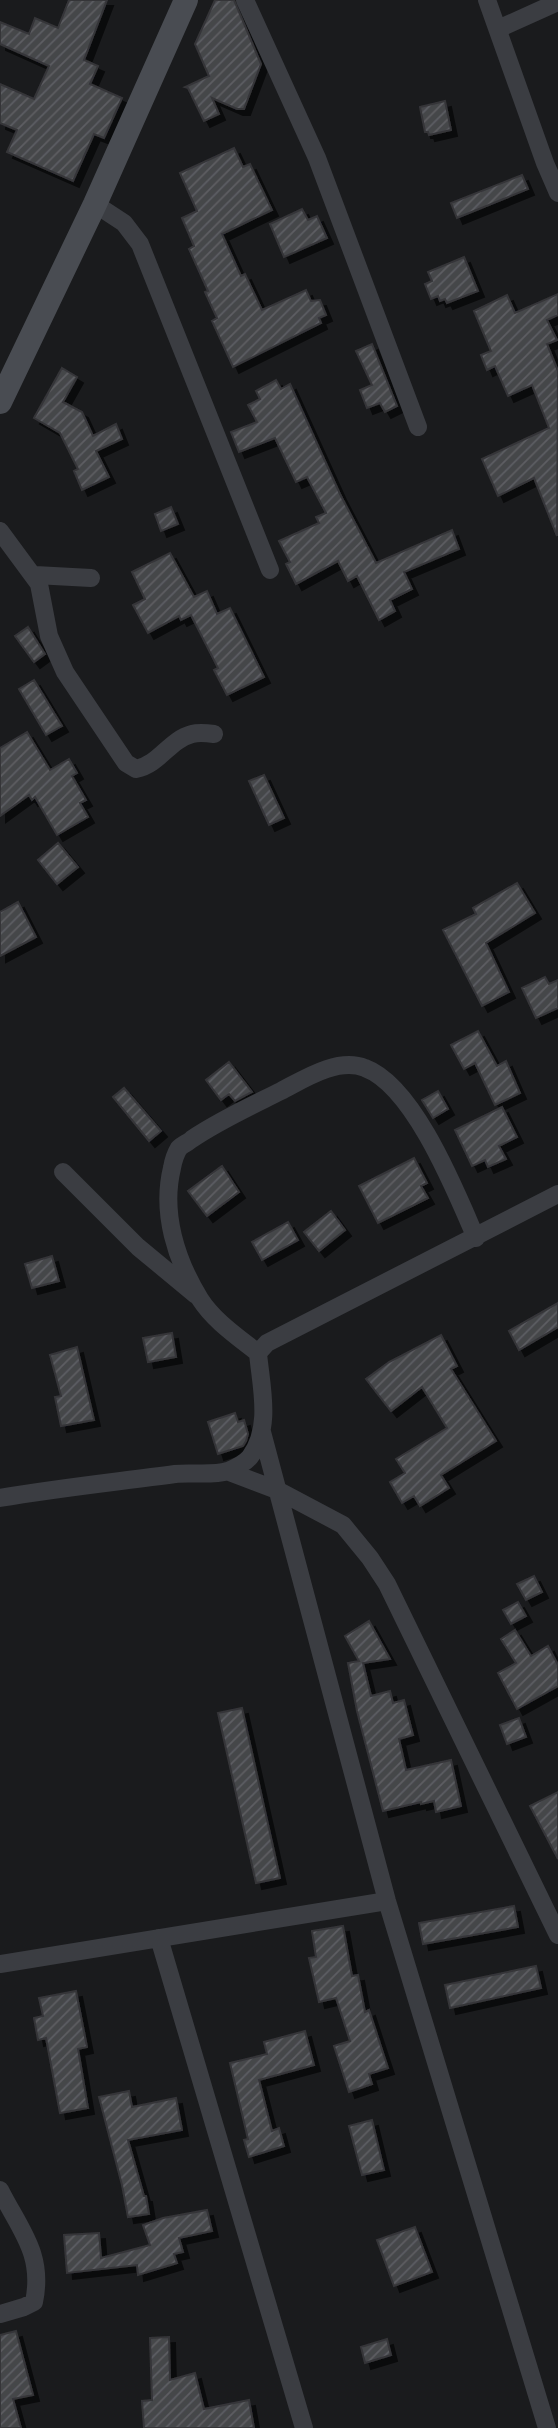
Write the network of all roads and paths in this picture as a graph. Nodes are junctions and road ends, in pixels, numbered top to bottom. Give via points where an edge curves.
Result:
1 (186, 0) edge
2 (246, 0) edge
3 (487, 0) edge
4 (558, 2) edge
5 (498, 29) junction
6 (558, 193) edge
7 (95, 204) junction
8 (0, 402) edge
9 (418, 427) dead end
10 (0, 531) edge
11 (270, 570) dead end
12 (35, 575) junction
13 (91, 578) dead end
14 (214, 734) dead end
15 (64, 1172) dead end
16 (558, 1194) edge
17 (475, 1238) junction
18 (201, 1300) junction
19 (258, 1353) junction
20 (262, 1432) junction
21 (227, 1471) junction
22 (277, 1490) junction
23 (0, 1498) edge
24 (387, 1901) junction
25 (558, 1935) edge
26 (159, 1938) junction
27 (0, 1964) edge
28 (0, 2190) edge
29 (0, 2314) edge
30 (304, 2428) edge
31 (547, 2428) edge

1 - 7 street
2 - 9 street via 317,158
3 - 5 street
4 - 5 street
5 - 6 street
7 - 8 street
7 - 11 street via 124,223 140,244
10 - 12 street
12 - 13 street
12 - 14 street via 49,636 65,673 126,763 142,768 184,737
15 - 18 street via 138,1247
16 - 17 street
17 - 18 street via 424,1128 409,1107 367,1068 337,1067 255,1104 179,1148 167,1191 170,1223
17 - 19 street via 309,1320 267,1343
18 - 19 street
19 - 20 street
20 - 21 street via 250,1457
20 - 22 street
21 - 22 street
21 - 23 street via 68,1486
22 - 24 street
22 - 25 street via 343,1525 387,1584
24 - 26 street
24 - 31 street
26 - 27 street
26 - 30 street
28 - 29 street via 33,2249 37,2288 34,2302

